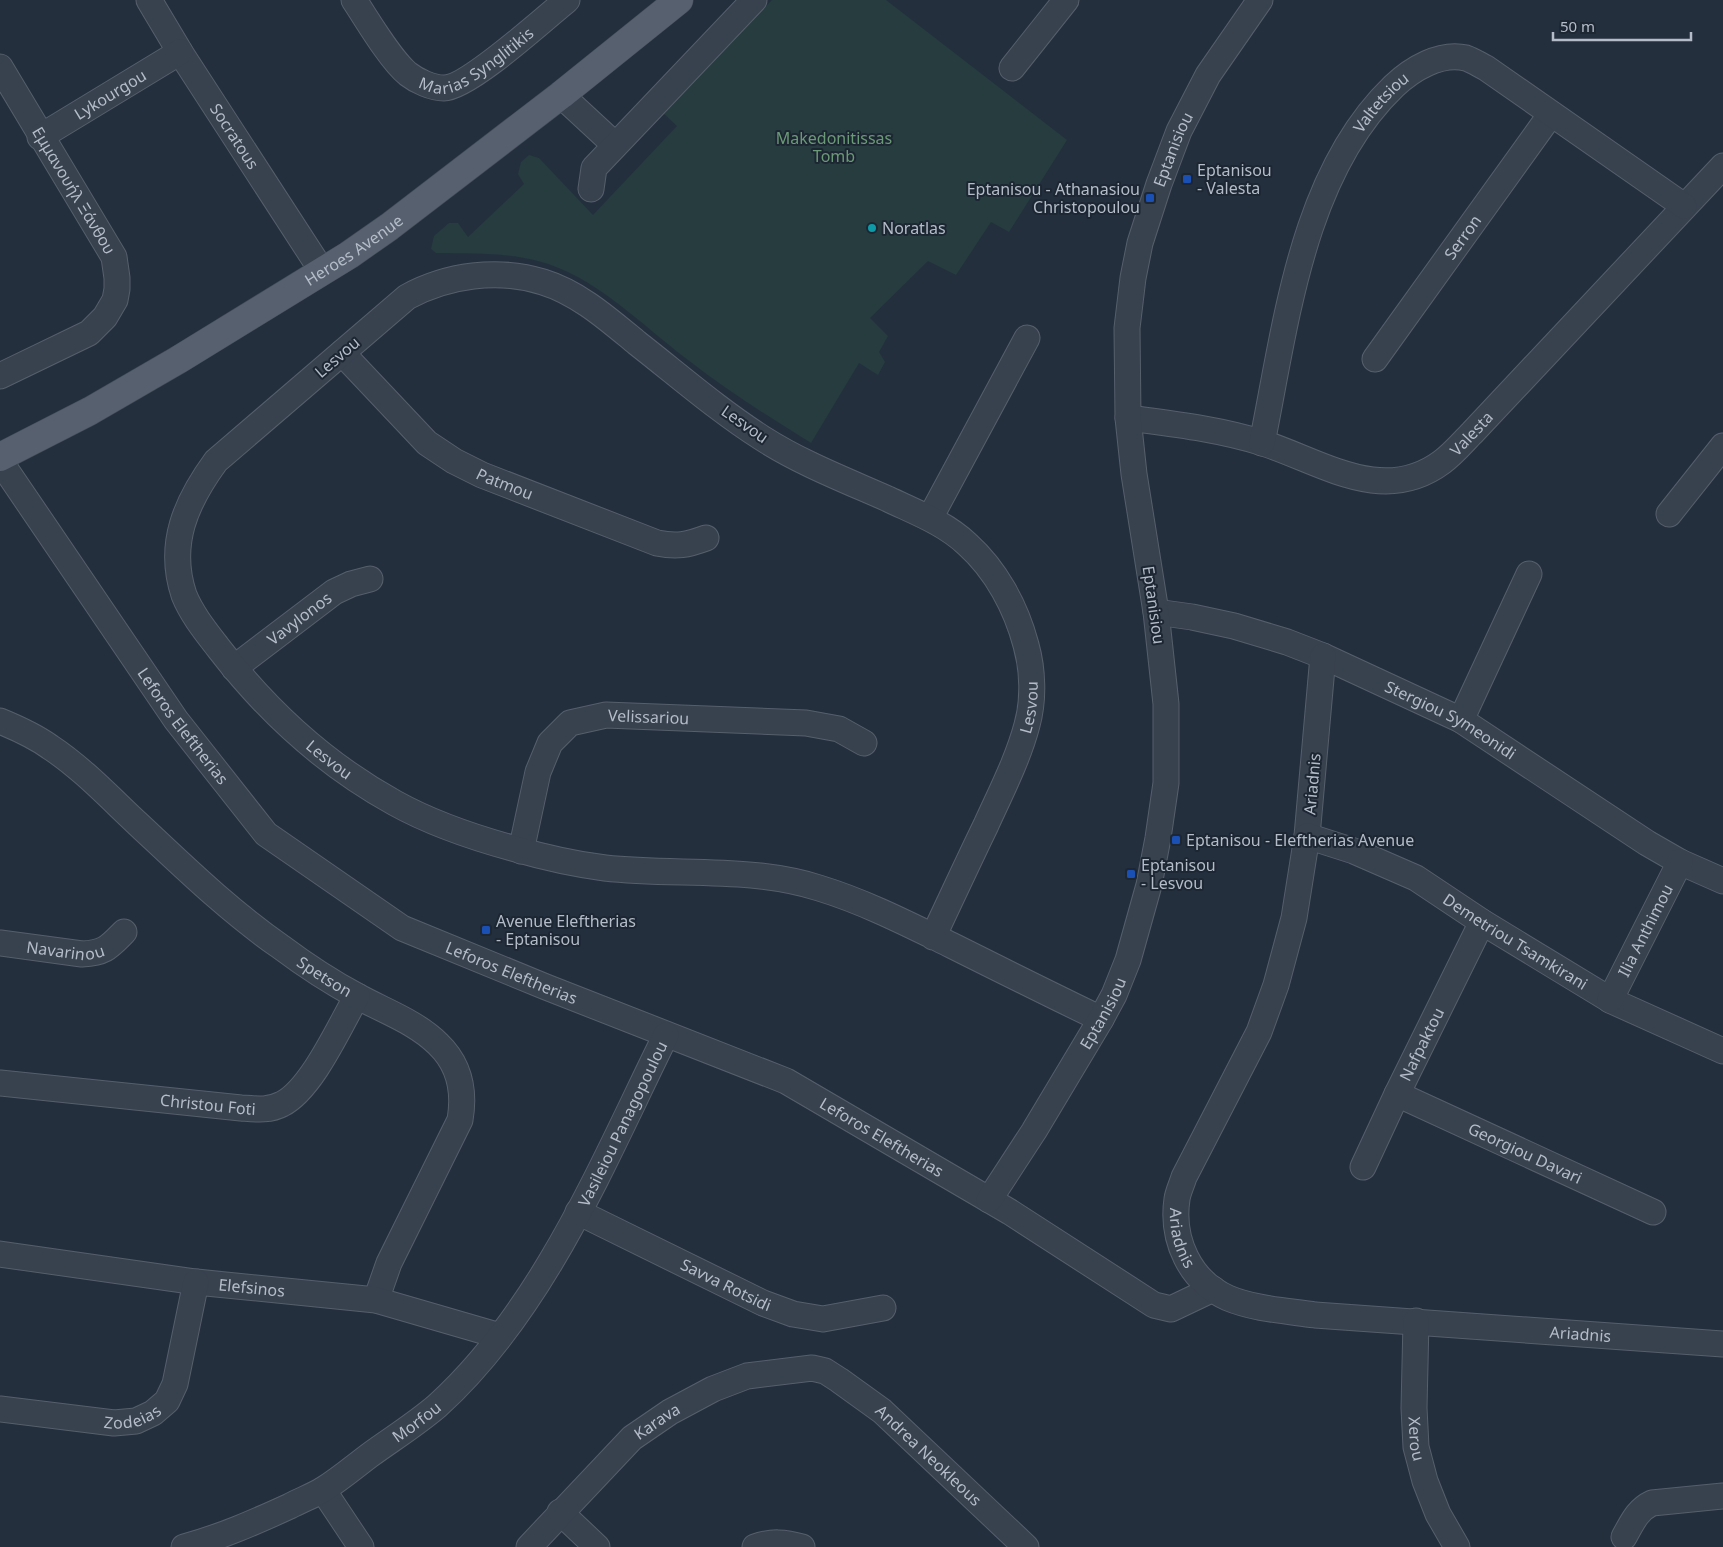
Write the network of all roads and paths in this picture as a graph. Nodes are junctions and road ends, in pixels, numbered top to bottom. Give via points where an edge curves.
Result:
1 (149, 0) edge
2 (354, 0) edge
3 (567, 0) edge
4 (679, 0) edge
5 (754, 0) edge
6 (1066, 0) edge
7 (1260, 0) edge
8 (180, 52) junction
9 (0, 67) edge
10 (1012, 68) dead end
11 (561, 95) junction
12 (1551, 114) junction
13 (40, 137) junction
14 (615, 145) junction
15 (1723, 166) edge
16 (591, 189) dead end
17 (1684, 206) junction
18 (322, 271) junction
19 (1026, 338) dead end
20 (342, 353) junction
21 (1375, 360) dead end
22 (0, 376) edge
23 (1128, 418) junction
24 (1262, 443) junction
25 (1723, 446) edge
26 (0, 459) edge
27 (1669, 514) dead end
28 (930, 518) junction
29 (706, 538) dead end
30 (1529, 574) dead end
31 (370, 580) dead end
32 (1156, 612) junction
33 (1323, 656) junction
34 (234, 668) junction
35 (1461, 720) junction
36 (0, 721) edge
37 (864, 742) dead end
38 (1307, 836) junction
39 (522, 851) junction
40 (1680, 862) junction
41 (1723, 881) edge
42 (1482, 922) junction
43 (124, 932) dead end
44 (933, 936) junction
45 (0, 943) edge
46 (357, 996) junction
47 (1618, 1004) junction
48 (1101, 1020) junction
49 (666, 1034) junction
50 (1723, 1050) edge
51 (1406, 1077) junction
52 (0, 1082) edge
53 (1363, 1168) dead end
54 (989, 1200) junction
55 (578, 1212) junction
56 (1653, 1212) dead end
57 (0, 1254) edge
58 (196, 1282) junction
59 (1213, 1290) junction
60 (376, 1300) junction
61 (883, 1308) dead end
62 (1416, 1321) junction
63 (500, 1336) junction
64 (1723, 1344) edge
65 (825, 1371) joint
66 (0, 1409) edge
67 (322, 1490) junction
68 (1723, 1496) edge
69 (560, 1512) junction
70 (1624, 1537) dead end
71 (184, 1547) edge
72 (361, 1547) edge
73 (529, 1547) edge
74 (597, 1547) edge
75 (755, 1547) edge
76 (802, 1547) edge
77 (1026, 1547) edge
78 (1457, 1547) edge

1 - 8 street, Socratous
2 - 3 street, Marias Synglitikis via 408,74 431,86 444,88 470,78
4 - 11 main road, Heroes Avenue
5 - 14 street
6 - 10 street
7 - 23 street, Eptanisiou via 1208,75 1179,131 1140,243 1126,328
8 - 13 street, Lykourgou
8 - 18 street, Socratous
9 - 13 street, Εμμανουήλ Ξάνθου
11 - 14 street
11 - 18 main road, Heroes Avenue via 390,227
12 - 17 street, Valtetsiou
12 - 21 street, Serron
12 - 24 street, Valtetsiou via 1486,68 1466,58 1444,57 1422,65 1383,97 1336,165 1319,202 1302,254
13 - 22 street, Εμμανουήλ Ξάνθου via 114,257 117,289 111,308 89,333
14 - 16 street via 594,168
15 - 17 street, Valesta
17 - 24 street, Valesta via 1472,432 1443,461 1425,472 1407,480 1371,481
18 - 26 main road, Heroes Avenue via 98,407
19 - 28 street
20 - 28 street, Lesvou via 407,297 425,287 470,276 517,276 544,282 568,292 596,310 761,437 803,462
20 - 29 street, Patmou via 426,443 454,462 482,476 657,543 687,545
20 - 34 street, Lesvou via 216,461 198,484 186,509 178,566 185,596 198,620
23 - 24 street, Valesta via 1189,426
23 - 32 street, Eptanisiou
25 - 27 street
26 - 49 street, Leforos Eleftherias via 176,720 266,834 402,928
28 - 44 street, Lesvou via 968,544 1007,595 1018,618 1031,670 1027,724 1013,764
30 - 35 street
31 - 34 street, Vavylonos via 334,592
32 - 33 street, Stergiou Symeonidi via 1234,626
32 - 48 street, Eptanisiou via 1166,704 1166,783 1139,924 1114,995
33 - 35 street, Stergiou Symeonidi
33 - 38 street, Ariadnis
34 - 39 street, Lesvou via 262,700 323,756 394,803 480,839
35 - 40 street, Stergiou Symeonidi
36 - 46 street, Spetson via 50,746 240,916 280,947
37 - 39 street, Velissariou via 839,729 806,723 606,715 570,723 550,743 538,772
38 - 42 street, Demetriou Tsamkirani via 1354,851 1416,878
38 - 59 street, Ariadnis via 1294,918 1276,985 1259,1032 1184,1177 1177,1198 1178,1238 1184,1256
39 - 44 street, Lesvou via 560,862 607,868 716,872 816,887 874,908
40 - 41 street, Stergiou Symeonidi
40 - 47 street, Ilia Anthimou
42 - 47 street, Demetriou Tsamkirani
42 - 51 street, Nafpaktou
43 - 45 street, Navarinou via 109,948 95,954
44 - 48 street, Lesvou
46 - 52 street, Christou Foti via 304,1084 283,1104 274,1107 247,1108
46 - 60 street, Spetson via 422,1030 439,1044 452,1061 462,1085 460,1120 390,1263
47 - 50 street, Demetriou Tsamkirani
48 - 54 street, Eptanisiou
49 - 54 street, Leforos Eleftherias via 786,1081
49 - 55 street, Vasileiou Panagopoulou
51 - 53 street, Nafpaktou
51 - 56 street, Georgiou Davari
54 - 59 street, Leforos Eleftherias via 1154,1305 1171,1309
55 - 61 street, Savva Rotsidi via 762,1303 793,1314 823,1319
55 - 63 street, Morfou via 527,1299
57 - 58 street, Elefsinos
58 - 60 street, Elefsinos
58 - 66 street, Zodeias via 175,1384 166,1401 153,1413 136,1421 114,1423
59 - 62 street, Ariadnis via 1266,1308 1315,1315
60 - 63 street, Elefsinos
62 - 64 street, Ariadnis
62 - 78 street, Xerou via 1416,1447 1438,1514
63 - 67 street, Morfou via 436,1407
65 - 69 street, Karava via 812,1368 747,1376 713,1389 632,1438
65 - 77 street, Andrea Neokleous via 882,1411
67 - 71 street, Morfou via 212,1540
67 - 72 street
68 - 70 street via 1652,1503 1635,1516
69 - 73 street, Karava
69 - 74 street
75 - 76 street via 767,1542

